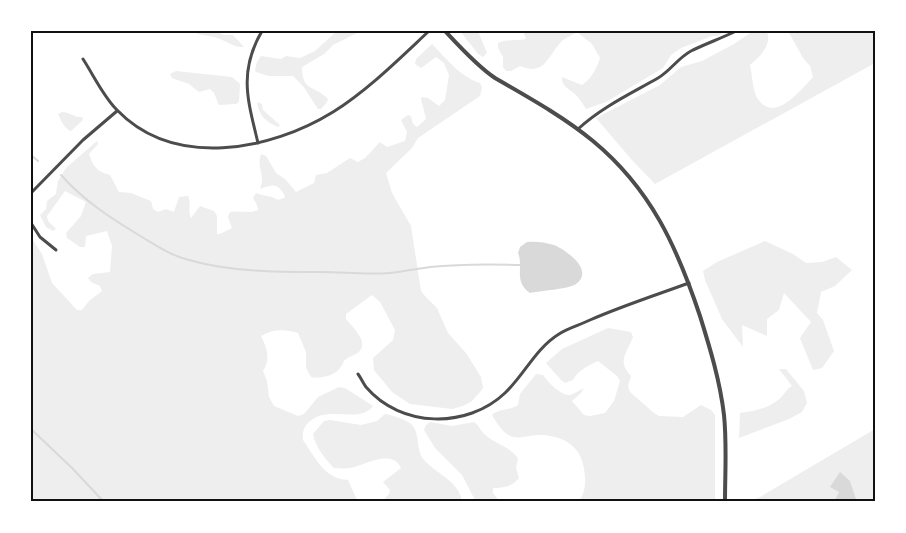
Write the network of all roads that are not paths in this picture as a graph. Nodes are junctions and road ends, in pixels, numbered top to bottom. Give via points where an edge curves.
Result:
1 (262, 31) edge
2 (429, 31) edge
3 (445, 31) edge
4 (736, 31) edge
5 (83, 59) dead end
6 (117, 110) junction
7 (578, 129) junction
8 (258, 143) junction
9 (31, 193) edge
10 (31, 222) edge
11 (56, 250) dead end
12 (689, 283) junction
13 (358, 374) dead end
14 (725, 502) edge

1 - 8 street via 252,52 246,78
2 - 8 street via 360,93 333,112 300,129
3 - 7 street via 495,78
4 - 7 street via 690,52 664,75 614,101
5 - 6 street
6 - 8 street via 142,130 183,145 214,149
6 - 9 street via 82,140
7 - 12 street via 622,169 647,198 670,237
10 - 11 street via 40,237
12 - 13 street via 560,334 539,350 506,392 481,409 462,416 421,419 407,414 376,396
12 - 14 street via 721,399

